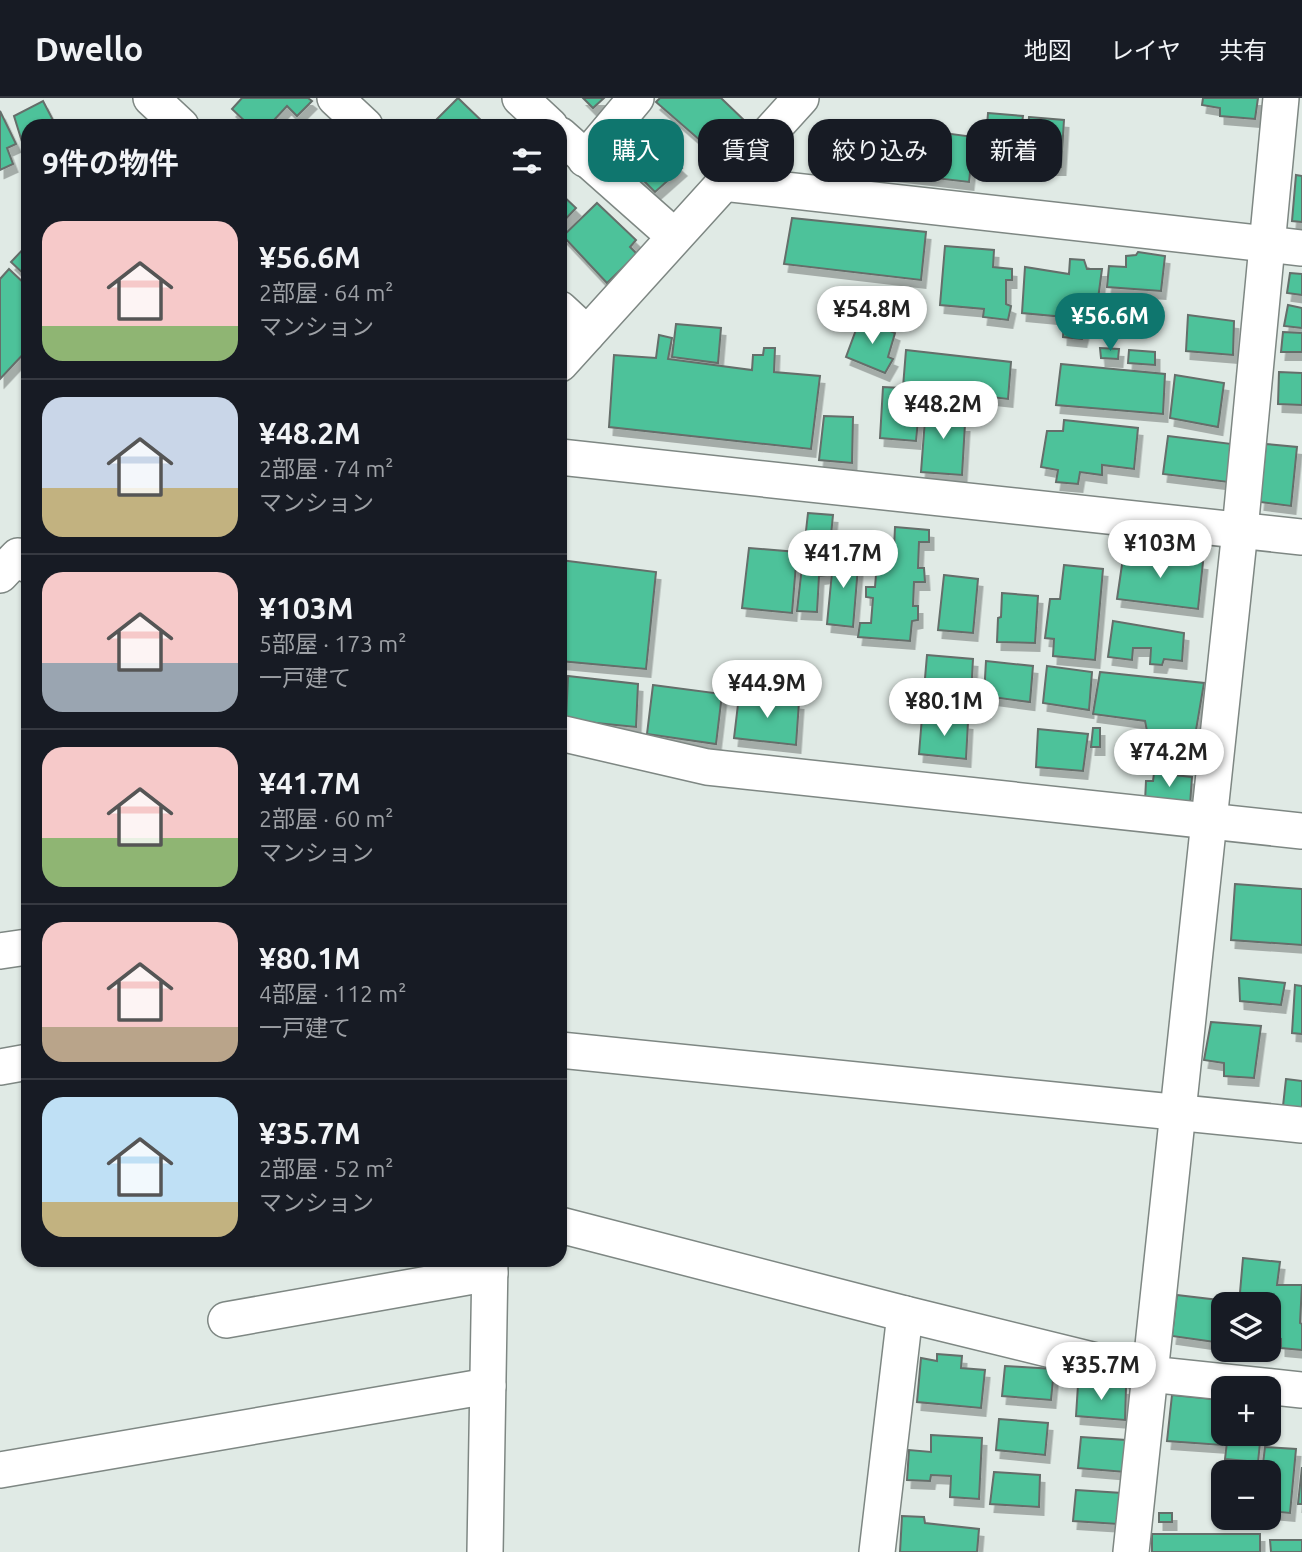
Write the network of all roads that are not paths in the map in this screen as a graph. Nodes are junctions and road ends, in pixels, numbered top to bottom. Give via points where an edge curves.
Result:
1 (151, 98) edge
2 (335, 98) edge
3 (520, 98) edge
4 (636, 98) edge
5 (801, 98) edge
6 (1282, 98) edge
7 (174, 119) edge
8 (358, 119) edge
9 (542, 119) edge
10 (567, 142) edge
11 (585, 159) junction
12 (723, 183) junction
13 (674, 236) junction
14 (1268, 245) junction
15 (1302, 248) edge
16 (567, 315) edge
17 (587, 334) junction
18 (567, 356) edge
19 (567, 458) edge
20 (1240, 530) junction
21 (1302, 537) edge
22 (21, 559) edge
23 (0, 575) edge
24 (567, 735) edge
25 (1209, 822) junction
26 (1302, 831) edge
27 (567, 1051) edge
28 (21, 1063) edge
29 (0, 1067) edge
30 (1178, 1112) junction
31 (1302, 1125) edge
32 (567, 1227) edge
33 (490, 1267) edge
34 (905, 1314) junction
35 (226, 1320) dead end
36 (1149, 1374) junction
37 (488, 1386) junction
38 (1302, 1390) edge
39 (0, 1470) edge
40 (485, 1552) edge
41 (877, 1552) edge
42 (1130, 1552) edge

1 - 7 street
2 - 8 street
3 - 9 street
4 - 11 street
5 - 12 street
6 - 14 street
10 - 11 street
11 - 13 street
12 - 13 street
12 - 14 street
13 - 17 street
14 - 15 street
14 - 20 street
16 - 17 street
17 - 18 street
19 - 20 street
20 - 21 street
20 - 25 street
22 - 23 street via 18,556
24 - 25 street via 707,766
25 - 26 street
25 - 30 street
27 - 30 street
28 - 29 street
30 - 31 street
30 - 36 street
32 - 34 street
33 - 35 street
33 - 37 street
34 - 36 street
34 - 41 street
36 - 38 street
36 - 42 street
37 - 39 street
37 - 40 street

